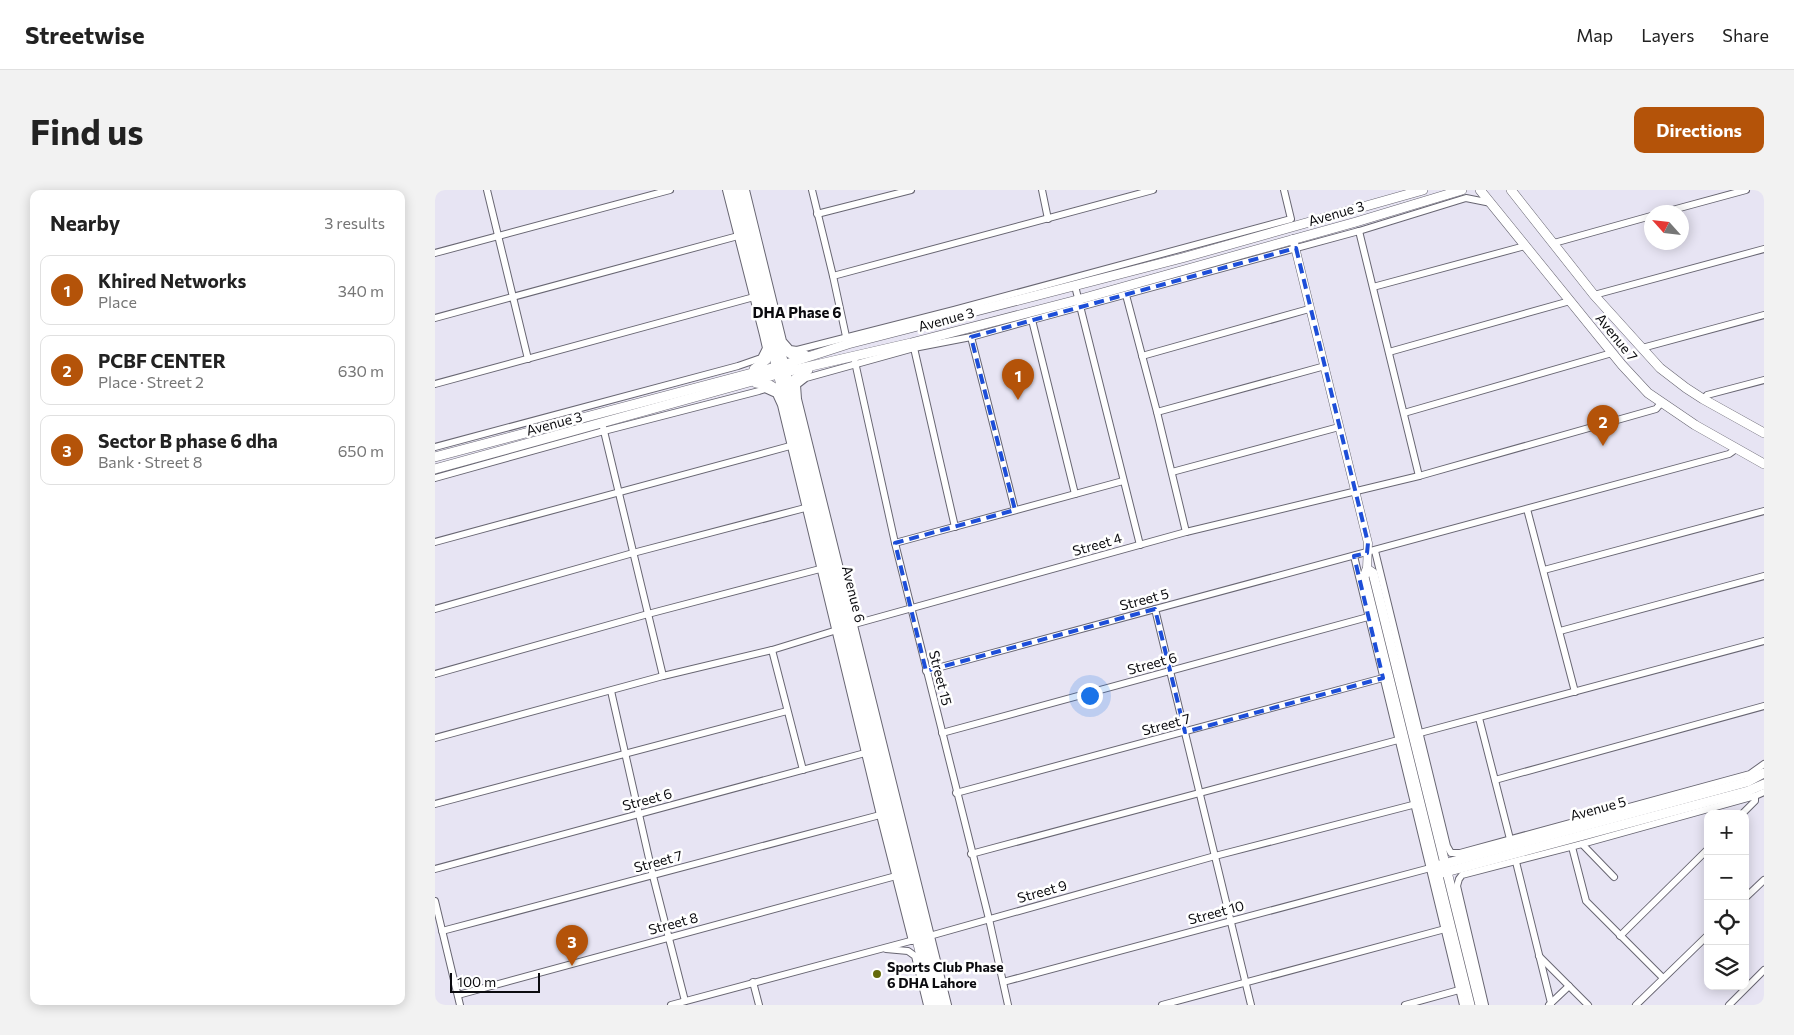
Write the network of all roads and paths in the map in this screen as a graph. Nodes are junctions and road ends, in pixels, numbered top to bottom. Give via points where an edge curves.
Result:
1 (487, 190) edge
2 (670, 190) edge
3 (727, 190) edge
4 (733, 190) edge
5 (741, 190) edge
6 (746, 190) edge
7 (811, 190) edge
8 (911, 190) edge
9 (1042, 190) edge
10 (1153, 190) edge
11 (1284, 190) edge
12 (1423, 190) edge
13 (1462, 190) edge
14 (1480, 190) edge
15 (1511, 190) edge
16 (1746, 190) edge
17 (1449, 199) junction
18 (1491, 203) junction
19 (1689, 205) edge
20 (817, 214) junction
21 (1644, 218) edge
22 (1048, 219) junction
23 (1359, 231) junction
24 (738, 236) junction
25 (498, 237) junction
26 (1555, 243) junction
27 (1294, 244) junction
28 (1525, 246) junction
29 (1764, 250) edge
30 (435, 253) edge
31 (833, 276) junction
32 (1075, 286) junction
33 (1373, 287) junction
34 (1126, 295) junction
35 (1594, 296) junction
36 (754, 297) junction
37 (513, 298) junction
38 (1570, 301) junction
39 (1078, 304) junction
40 (1309, 309) junction
41 (1764, 315) edge
42 (435, 318) edge
43 (1032, 320) junction
44 (772, 332) junction
45 (971, 337) junction
46 (847, 340) junction
47 (775, 346) junction
48 (914, 348) junction
49 (1642, 348) junction
50 (1389, 352) junction
51 (1612, 353) junction
52 (810, 356) junction
53 (1142, 356) junction
54 (529, 359) junction
55 (854, 360) junction
56 (1325, 366) junction
57 (812, 367) junction
58 (781, 369) junction
59 (744, 374) junction
60 (1764, 380) edge
61 (435, 384) edge
62 (786, 392) junction
63 (1703, 399) junction
64 (789, 402) junction
65 (1661, 403) junction
66 (1157, 412) junction
67 (1404, 413) junction
68 (603, 427) junction
69 (1339, 427) junction
70 (1764, 433) edge
71 (790, 446) junction
72 (435, 448) edge
73 (1736, 448) junction
74 (435, 457) edge
75 (1764, 464) edge
76 (435, 469) edge
77 (1172, 472) junction
78 (1419, 476) junction
79 (435, 478) edge
80 (1123, 481) junction
81 (1355, 490) junction
82 (618, 493) junction
83 (1075, 494) junction
84 (805, 508) junction
85 (1527, 509) junction
86 (1015, 510) junction
87 (1764, 510) edge
88 (955, 527) junction
89 (1186, 532) junction
90 (435, 542) edge
91 (895, 543) junction
92 (1140, 544) junction
93 (1371, 552) junction
94 (633, 553) junction
95 (1354, 556) junction
96 (820, 569) junction
97 (1367, 569) junction
98 (1544, 570) junction
99 (1764, 576) edge
100 (435, 609) edge
101 (911, 609) junction
102 (1155, 609) junction
103 (648, 614) junction
104 (1368, 617) junction
105 (844, 627) junction
106 (1560, 631) junction
107 (1764, 641) edge
108 (772, 650) junction
109 (1170, 670) junction
110 (926, 671) junction
111 (435, 674) edge
112 (663, 676) junction
113 (1383, 678) junction
114 (611, 691) junction
115 (1575, 692) junction
116 (1764, 706) edge
117 (787, 711) junction
118 (1479, 718) junction
119 (1414, 721) junction
120 (1185, 732) junction
121 (942, 733) junction
122 (1420, 733) junction
123 (435, 738) edge
124 (1398, 740) junction
125 (626, 752) junction
126 (865, 753) junction
127 (1764, 764) edge
128 (803, 770) junction
129 (1764, 773) edge
130 (1495, 780) junction
131 (1764, 784) edge
132 (1199, 792) junction
133 (1764, 792) edge
134 (956, 793) junction
135 (1755, 796) junction
136 (1417, 803) junction
137 (435, 804) edge
138 (1746, 810) edge
139 (640, 814) junction
140 (880, 815) junction
141 (1510, 839) junction
142 (1582, 844) junction
143 (1444, 847) junction
144 (1572, 847) junction
145 (1704, 852) edge
146 (971, 854) junction
147 (1215, 856) junction
148 (1461, 856) junction
149 (1515, 862) junction
150 (435, 869) edge
151 (1439, 869) junction
152 (653, 876) junction
153 (896, 876) junction
154 (1614, 876) dead end
155 (1764, 880) edge
156 (1749, 894) edge
157 (435, 901) edge
158 (989, 919) junction
159 (1230, 921) junction
160 (1445, 929) junction
161 (442, 931) junction
162 (1620, 936) junction
163 (669, 937) junction
164 (921, 938) junction
165 (1704, 939) edge
166 (880, 949) junction
167 (1538, 955) junction
168 (1764, 970) edge
169 (1663, 978) junction
170 (753, 982) junction
171 (1003, 982) junction
172 (1245, 982) junction
173 (1569, 986) junction
174 (1459, 990) junction
175 (458, 995) junction
176 (685, 1001) junction
177 (1550, 1004) edge
178 (460, 1005) edge
179 (671, 1005) edge
180 (759, 1005) edge
181 (927, 1005) edge
182 (933, 1005) edge
183 (941, 1005) edge
184 (948, 1005) edge
185 (1008, 1005) edge
186 (1162, 1005) edge
187 (1251, 1005) edge
188 (1405, 1005) edge
189 (1463, 1005) edge
190 (1471, 1005) edge
191 (1480, 1005) edge
192 (1485, 1005) edge
193 (1588, 1005) edge
194 (1636, 1005) edge
195 (1729, 1005) edge

1 - 25 street
2 - 25 street
3 - 24 street
4 - 44 main road, Avenue 6
5 - 44 main road, Avenue 6
6 - 44 street
7 - 20 street
8 - 20 street
9 - 22 street
10 - 22 street
11 - 46 street via 1291,219
12 - 32 main road, Avenue 3
13 - 17 main road, Avenue 3
14 - 18 main road, Avenue 7
15 - 26 main road, Avenue 7
16 - 19 street
17 - 18 street via 1466,198
17 - 23 street
17 - 27 main road, Avenue 3
18 - 28 main road, Avenue 7
20 - 31 street
21 - 26 street
22 - 31 street
23 - 27 street
23 - 33 street
24 - 36 street
24 - 37 street
25 - 30 street
25 - 37 street
26 - 35 main road, Avenue 7
27 - 34 street
27 - 39 main road, Avenue 3
27 - 40 street
28 - 33 street
28 - 38 main road, Avenue 7
29 - 35 street
31 - 46 street
32 - 39 street
32 - 46 main road, Avenue 3
33 - 50 street
34 - 39 street
34 - 53 street
35 - 49 main road, Avenue 7
36 - 44 street
36 - 54 street
37 - 42 street
37 - 54 street
38 - 50 street
38 - 51 main road, Avenue 7
39 - 43 street
39 - 55 main road, Avenue 3
39 - 80 street
40 - 53 street
40 - 56 street
41 - 49 street
43 - 45 street
43 - 83 street
44 - 46 street via 793,350
44 - 47 main road, Avenue 6
44 - 59 street via 764,355
45 - 48 street
45 - 86 street
46 - 52 main road, Avenue 3
47 - 52 main road via 791,354
47 - 58 main road, Avenue 6
47 - 59 main road via 766,360
48 - 55 street
48 - 88 street
49 - 63 main road, Avenue 7 via 1671,377
50 - 67 street
51 - 65 main road, Avenue 7
51 - 67 street
52 - 58 main road, Avenue 3
53 - 66 street
54 - 61 street
55 - 57 main road, Avenue 3
55 - 64 street via 802,379
55 - 91 street, Street 15
56 - 66 street
56 - 69 street
57 - 58 main road, Avenue 3
57 - 62 main road via 797,377
58 - 59 main road, Avenue 3
58 - 62 main road, Avenue 6
59 - 62 main road
59 - 68 main road, Avenue 3
59 - 72 street
59 - 74 main road, Avenue 3
60 - 63 street via 1707,395
62 - 64 main road, Avenue 6
63 - 70 main road, Avenue 7
64 - 68 street via 765,389
64 - 71 street
64 - 105 main road, Avenue 6
65 - 73 main road, Avenue 7
65 - 78 street, Street 4 via 1656,409
66 - 77 street
67 - 78 street
68 - 76 main road, Avenue 3
68 - 79 street
68 - 82 street
69 - 77 street
69 - 81 street
71 - 82 street
71 - 84 street
73 - 75 main road, Avenue 7
73 - 85 street, Street 5 via 1729,454
77 - 89 street
78 - 81 street, Street 4
80 - 83 street
80 - 92 street
81 - 89 street, Street 4
81 - 93 street
82 - 90 street
82 - 94 street
83 - 86 street
84 - 94 street
84 - 96 street
85 - 93 street, Street 5
85 - 98 street
86 - 88 street
87 - 98 street
88 - 91 street
89 - 92 street, Street 4
91 - 101 street, Street 15
92 - 101 street, Street 4
93 - 95 street, Street 5
93 - 97 street
93 - 119 street
94 - 100 street
94 - 103 street
95 - 102 street, Street 5
95 - 104 street
96 - 103 street
96 - 105 street
97 - 119 main road via 1373,573
97 - 136 main road via 1364,577
98 - 106 street
99 - 106 street
101 - 105 street, Street 4
101 - 110 street, Street 15
102 - 109 street
102 - 110 street, Street 5
103 - 111 street
103 - 112 street
104 - 109 street, Street 6
104 - 113 street
105 - 108 street, Street 4
105 - 126 street
105 - 164 main road, Avenue 6
106 - 115 street
107 - 115 street
108 - 112 street, Street 4
108 - 117 street
109 - 120 street
109 - 121 street, Street 6
110 - 121 street, Street 15
112 - 114 street, Street 4
113 - 120 street, Street 7
113 - 124 street
114 - 123 street, Street 4
114 - 125 street
115 - 118 street
116 - 130 street
117 - 125 street
117 - 128 street
118 - 122 street
118 - 130 street
119 - 122 street
119 - 143 main road
120 - 132 street
120 - 134 street, Street 7
121 - 134 street, Street 15
122 - 143 street
124 - 132 street
124 - 136 street
125 - 137 street
125 - 139 street
126 - 128 street, Street 6
126 - 140 street
127 - 141 street via 1750,774
128 - 139 street, Street 6
129 - 148 main road, Avenue 5 via 1747,782
130 - 141 street
131 - 151 main road, Avenue 5 via 1749,791
132 - 146 street
132 - 147 street
133 - 135 street
134 - 146 street, Street 15
135 - 138 street via 1755,801
135 - 142 street
136 - 147 street, Street 9
136 - 151 main road
139 - 150 street, Street 6
139 - 152 street
140 - 152 street, Street 7
140 - 153 street
141 - 148 street
142 - 144 street
142 - 154 street
143 - 148 street
143 - 151 main road
144 - 149 street
144 - 162 street via 1586,901
145 - 162 street
146 - 158 street, Street 15
147 - 158 street, Street 9
147 - 159 street
148 - 151 main road, Avenue 5
149 - 167 street
149 - 192 street via 1466,874 1457,882
151 - 159 street, Street 10
151 - 160 street
151 - 190 main road
151 - 191 main road
152 - 161 street, Street 7
152 - 163 street
153 - 163 street, Street 8
153 - 164 street
155 - 156 street
157 - 161 street
158 - 164 street, Street 9
158 - 171 street, Street 15
159 - 171 street, Street 10
159 - 172 street
160 - 172 street
160 - 174 street
161 - 175 street
162 - 169 street
163 - 175 street, Street 8
163 - 176 street
164 - 166 street, Street 9
164 - 182 main road, Avenue 6
164 - 183 main road, Avenue 6
164 - 184 street
165 - 169 street
166 - 170 street, Street 9
166 - 181 street via 912,952
167 - 173 street
167 - 177 street
168 - 195 street
169 - 194 street
170 - 176 street, Street 9
170 - 180 street
171 - 185 street, Street 15
172 - 186 street
172 - 187 street
173 - 177 street
173 - 193 street
174 - 188 street
174 - 189 street
175 - 178 street
176 - 179 street, Street 9

